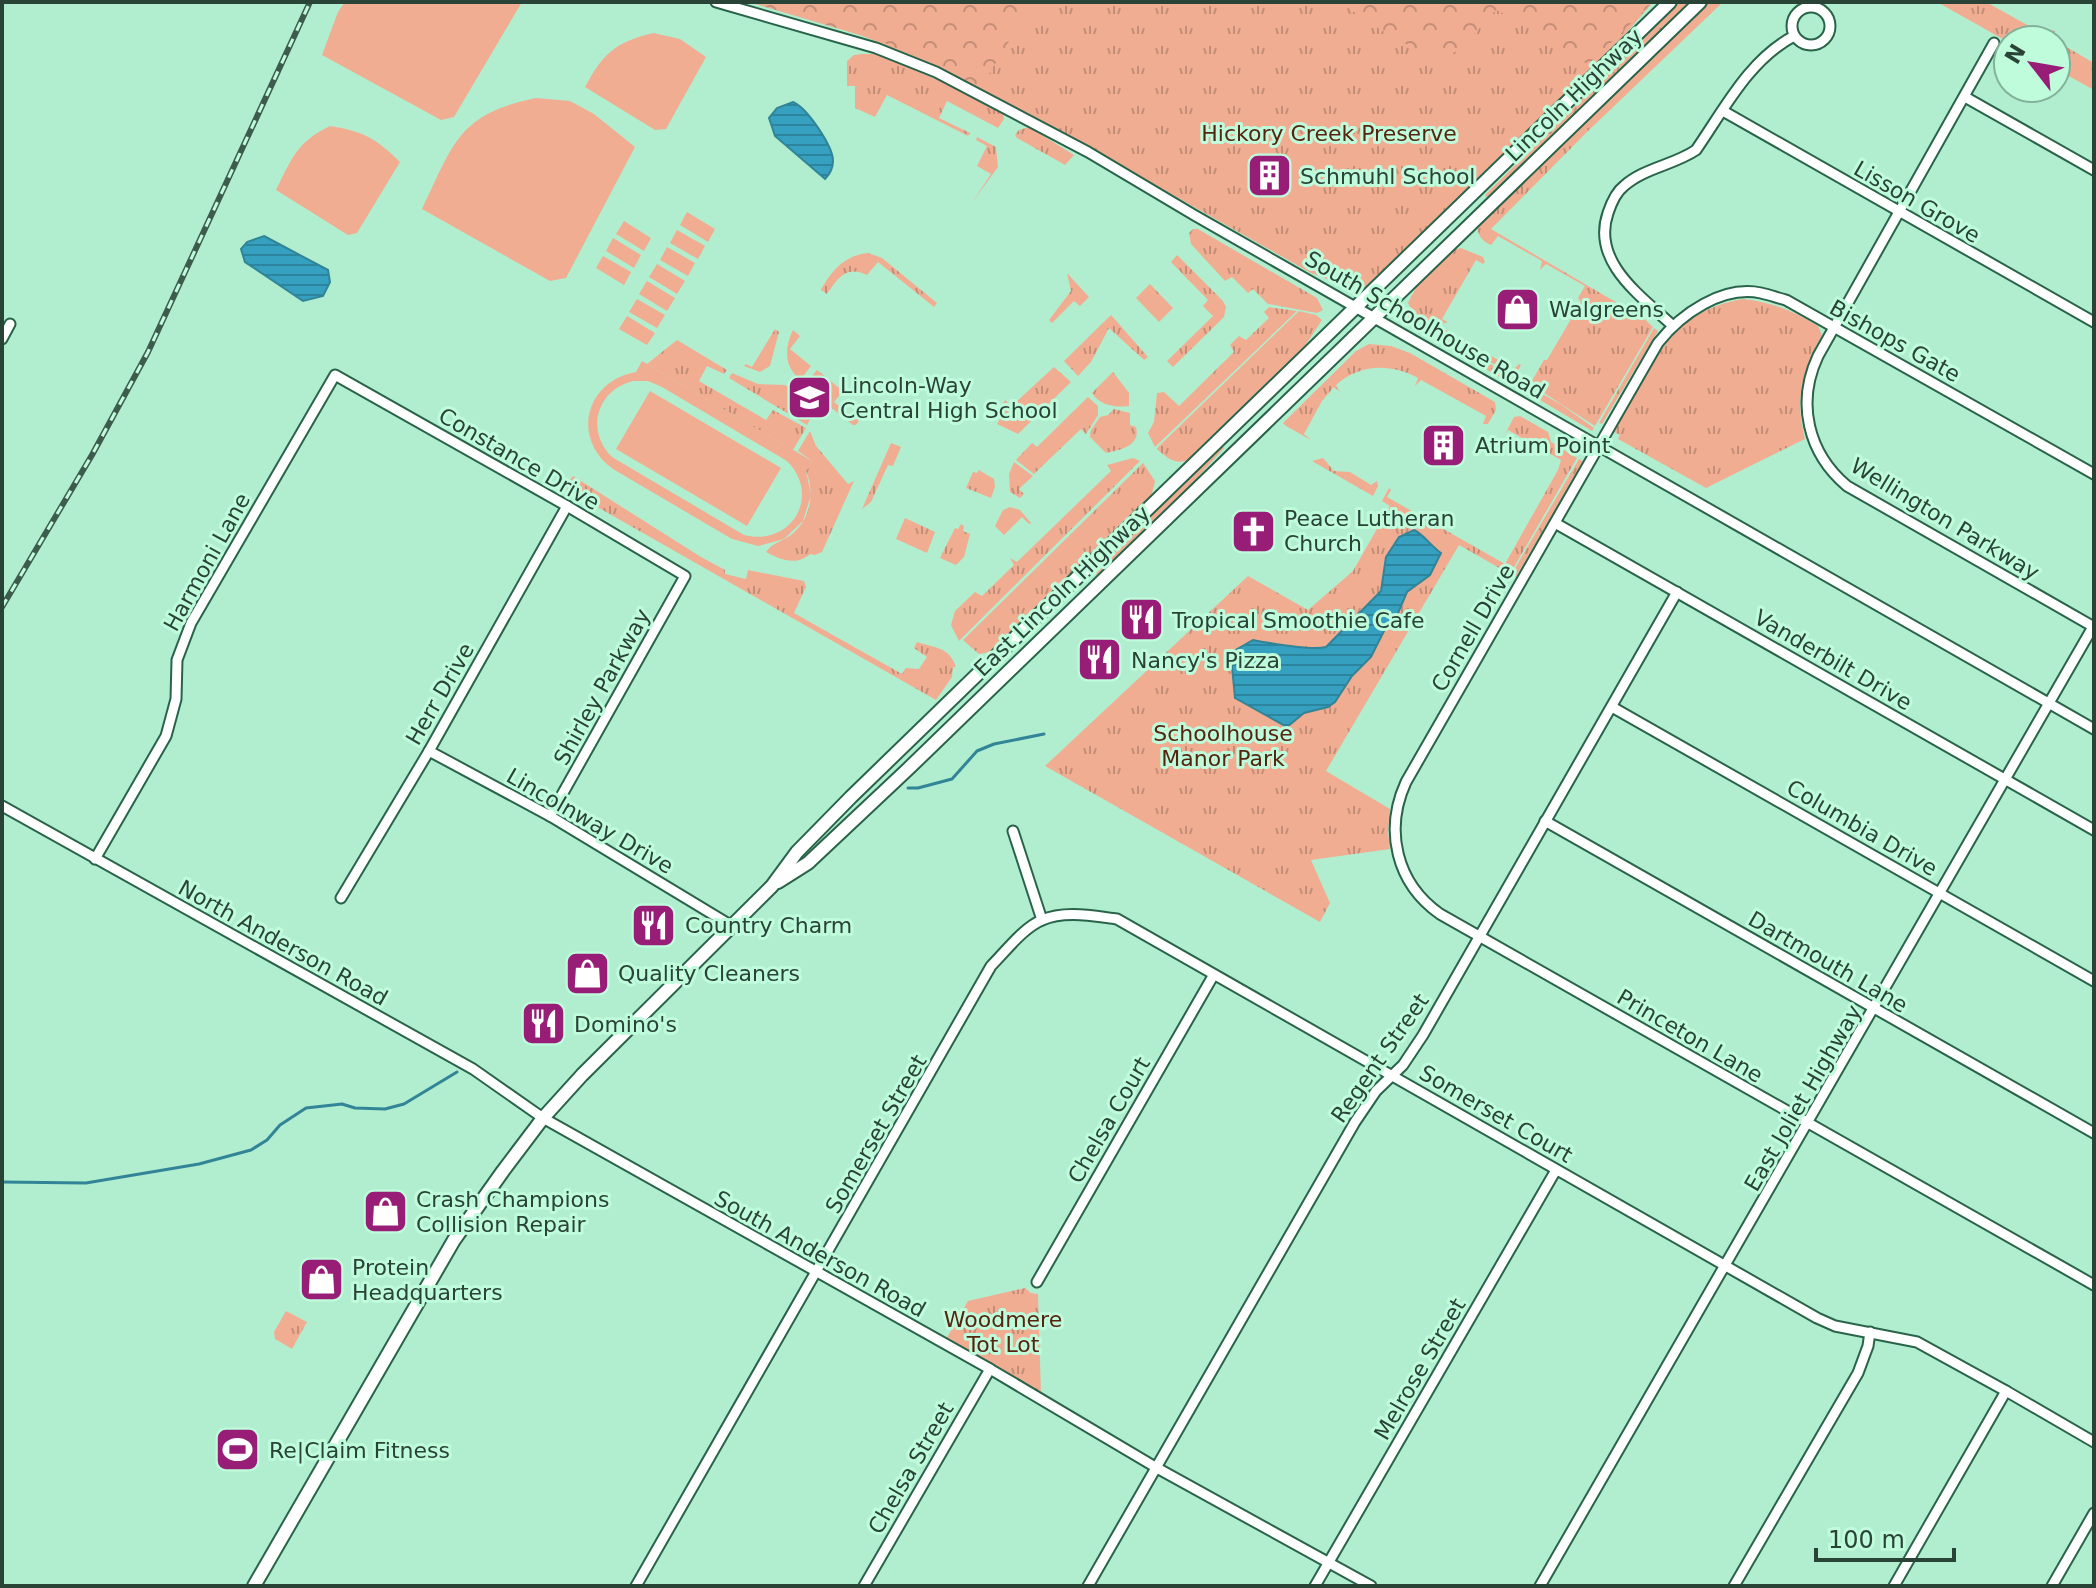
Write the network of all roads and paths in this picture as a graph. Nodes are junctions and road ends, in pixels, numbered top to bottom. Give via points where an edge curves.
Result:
1 (716, 2) edge
2 (1670, 2) edge
3 (1700, 2) edge
4 (1794, 36) junction
5 (1992, 47) edge
6 (1965, 97) junction
7 (1723, 111) junction
8 (2094, 170) edge
9 (1899, 213) junction
10 (1356, 306) junction
11 (1373, 316) junction
12 (2094, 322) edge
13 (10, 324) dead end
14 (1672, 325) junction
15 (1834, 327) junction
16 (2, 339) edge
17 (335, 375) joint
18 (1599, 445) junction
19 (2094, 474) edge
20 (567, 506) junction
21 (1555, 523) junction
22 (685, 576) joint
23 (1677, 592) junction
24 (2094, 627) edge
25 (2050, 704) junction
26 (1612, 707) junction
27 (2094, 729) edge
28 (429, 751) junction
29 (2007, 780) junction
30 (2, 806) edge
31 (550, 816) junction
32 (1545, 821) junction
33 (2094, 830) edge
34 (1013, 831) dead end
35 (95, 859) junction
36 (772, 886) junction
37 (1940, 894) junction
38 (341, 898) dead end
39 (1042, 920) junction
40 (732, 926) junction
41 (1478, 936) junction
42 (1213, 976) junction
43 (2094, 981) edge
44 (1875, 1009) junction
45 (1392, 1076) junction
46 (543, 1118) junction
47 (1809, 1124) junction
48 (2094, 1133) edge
49 (1556, 1170) junction
50 (1727, 1266) junction
51 (816, 1273) junction
52 (1037, 1282) dead end
53 (2094, 1285) edge
54 (1870, 1332) junction
55 (990, 1369) junction
56 (2006, 1391) junction
57 (2094, 1442) edge
58 (1157, 1468) junction
59 (2094, 1513) edge
60 (1329, 1562) junction
61 (255, 1586) edge
62 (636, 1586) edge
63 (864, 1586) edge
64 (1088, 1586) edge
65 (1315, 1586) edge
66 (1371, 1586) edge
67 (1540, 1586) edge
68 (1734, 1586) edge
69 (1894, 1586) edge
70 (2052, 1586) edge

1 - 10 street, South Schoolhouse Road via 876,48 936,72 1088,152
2 - 10 main road, Lincoln Highway
3 - 11 main road, Lincoln Highway
4 - 4 street via 1807,45 1819,44 1830,29 1828,17 1818,9 1800,10 1793,20
4 - 7 street via 1757,62
5 - 6 street, Wellington Parkway
6 - 8 street
6 - 9 street, Wellington Parkway
7 - 9 street, Lisson Grove
7 - 14 street via 1696,150 1621,188 1604,224 1610,261
9 - 12 street, Lisson Grove
9 - 15 street, Wellington Parkway
10 - 11 street, South Schoolhouse Road
10 - 36 main road, East Lincoln Highway via 851,797
11 - 18 street, South Schoolhouse Road
11 - 36 main road, East Lincoln Highway via 898,779 808,863
13 - 16 street
14 - 15 street, Bishops Gate via 1698,306 1731,294 1759,292 1786,300
14 - 18 street, Cornell Drive
15 - 19 street, Bishops Gate
15 - 24 street, Wellington Parkway via 1813,366 1807,397 1808,426 1827,466 1857,493
17 - 20 street, Constance Drive
17 - 35 street, Harmoni Lane via 191,623 177,660 176,699 166,736
18 - 21 street, Cornell Drive
18 - 25 street, South Schoolhouse Road
20 - 22 street, Constance Drive
20 - 28 street, Herr Drive
21 - 23 street, Vanderbilt Drive
21 - 41 street, Cornell Drive via 1406,782 1395,812 1397,854 1414,890 1430,907
22 - 31 street, Shirley Parkway
23 - 26 street, Regent Street
23 - 29 street, Vanderbilt Drive
24 - 25 street, East Joliet Highway
25 - 27 street, South Schoolhouse Road
25 - 29 street, East Joliet Highway
26 - 32 street, Regent Street
26 - 37 street, Columbia Drive
28 - 31 street, Lincolnway Drive
28 - 38 street, Herr Drive
29 - 33 street, Vanderbilt Drive
29 - 37 street, East Joliet Highway
30 - 35 street, North Anderson Road
31 - 40 street, Lincolnway Drive
32 - 41 street, Regent Street
32 - 44 street, Dartmouth Lane
34 - 39 street
35 - 46 street, North Anderson Road via 473,1069
36 - 40 main road, East Lincoln Highway
37 - 43 street, Columbia Drive
37 - 44 street, East Joliet Highway
39 - 42 street, Somerset Court via 1078,914 1117,919
39 - 51 street, Somerset Street via 991,966
40 - 46 main road, East Lincoln Highway
41 - 45 street, Regent Street via 1423,1035
41 - 47 street, Princeton Lane
42 - 45 street, Somerset Court
42 - 52 street, Chelsa Court
44 - 47 street, East Joliet Highway
44 - 48 street, Dartmouth Lane
45 - 49 street, Somerset Court
45 - 58 street, Regent Street via 1355,1122
46 - 51 street, South Anderson Road
46 - 61 main road, East Lincoln Highway via 454,1240
47 - 50 street, East Joliet Highway
47 - 53 street, Princeton Lane
49 - 50 street, Somerset Court
49 - 60 street, Melrose Street
50 - 54 street, Somerset Court via 1835,1326
50 - 67 street, East Joliet Highway
51 - 55 street, South Anderson Road
51 - 62 street, Somerset Street
54 - 56 street, Somerset Court via 1917,1342
54 - 68 street via 1858,1373
55 - 58 street, South Anderson Road
55 - 63 street, Chelsa Street
56 - 57 street, Somerset Court
56 - 69 street
58 - 60 street, South Anderson Road
58 - 64 street, Regent Street
59 - 70 street
60 - 65 street, Melrose Street
60 - 66 street, South Anderson Road

